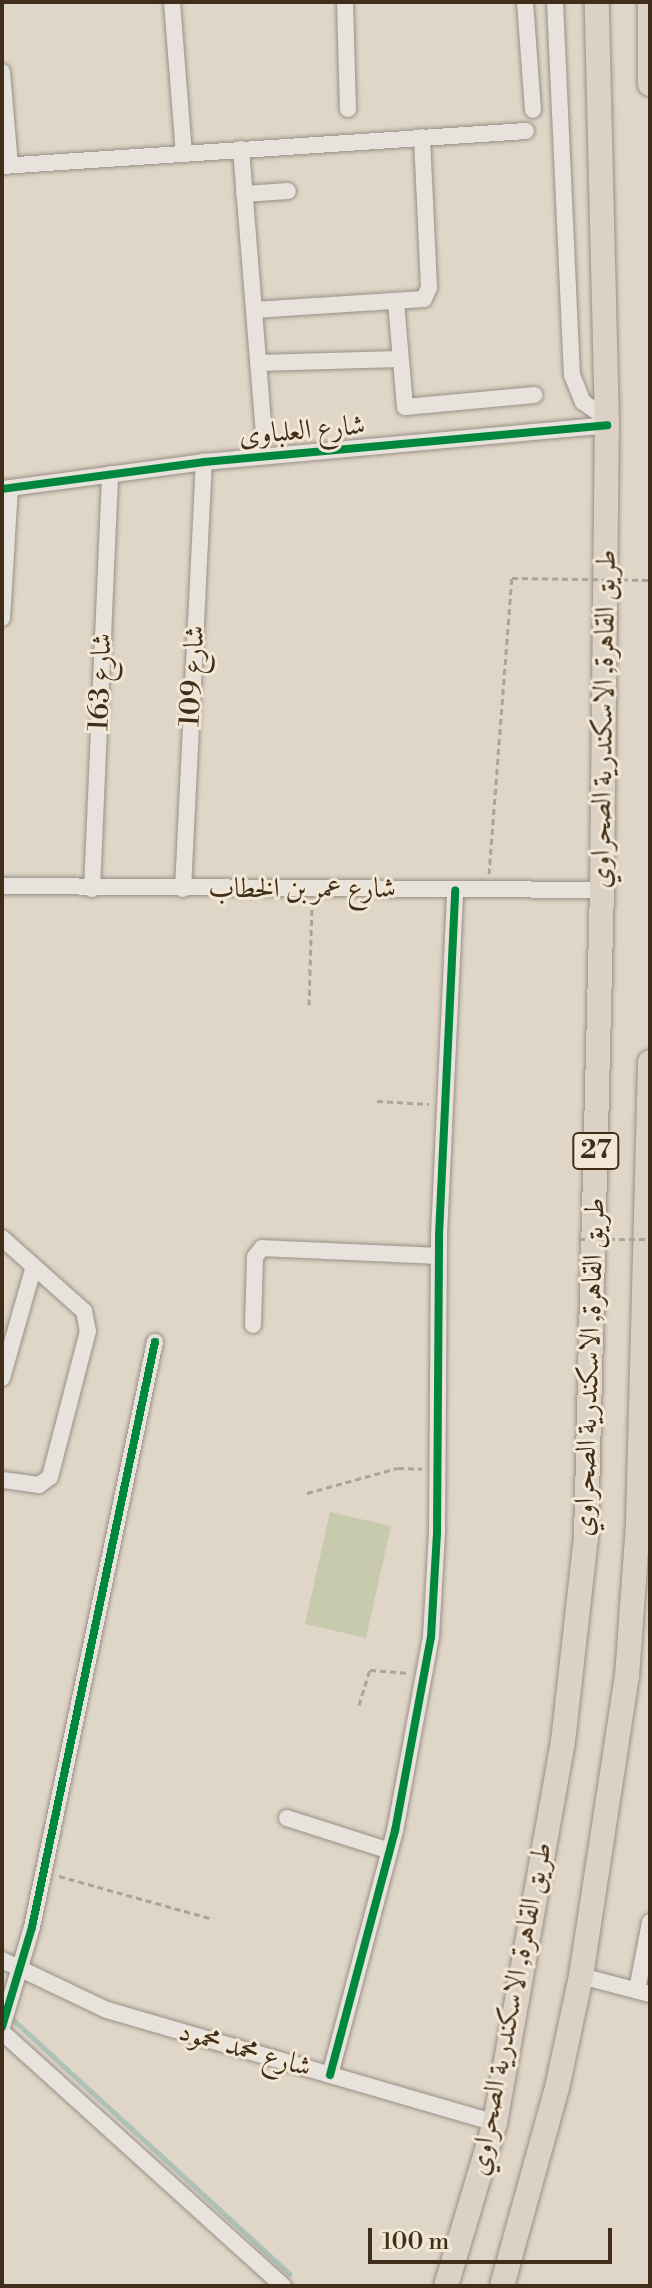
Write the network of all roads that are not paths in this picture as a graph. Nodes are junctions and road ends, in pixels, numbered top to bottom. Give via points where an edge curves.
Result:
1 (172, 2) edge
2 (345, 2) edge
3 (525, 2) edge
4 (555, 2) edge
5 (597, 2) edge
6 (650, 2) edge
7 (650, 70) edge
8 (2, 72) edge
9 (650, 84) edge
10 (348, 109) dead end
11 (533, 110) dead end
12 (526, 131) dead end
13 (422, 137) junction
14 (241, 149) junction
15 (184, 153) junction
16 (6, 166) edge
17 (288, 191) dead end
18 (244, 194) junction
19 (396, 302) junction
20 (254, 310) junction
21 (399, 359) junction
22 (258, 363) junction
23 (534, 395) dead end
24 (606, 421) junction
25 (264, 436) dead end
26 (204, 462) junction
27 (110, 474) junction
28 (6, 489) edge
29 (2, 604) edge
30 (2, 618) edge
31 (2, 886) edge
32 (92, 889) junction
33 (183, 889) junction
34 (455, 890) junction
35 (602, 890) junction
36 (650, 1062) edge
37 (650, 1189) edge
38 (2, 1238) edge
39 (438, 1256) junction
40 (34, 1266) junction
41 (253, 1325) dead end
42 (155, 1342) dead end
43 (2, 1378) edge
44 (2, 1480) edge
45 (287, 1818) dead end
46 (390, 1851) junction
47 (650, 1922) edge
48 (2, 1960) edge
49 (21, 1972) junction
50 (581, 1976) junction
51 (644, 1992) edge
52 (2, 2030) edge
53 (330, 2075) junction
54 (495, 2123) junction
55 (283, 2286) edge
56 (446, 2286) edge
57 (502, 2286) edge

1 - 15 street
2 - 10 street
3 - 11 street
4 - 24 street via 572,375 583,402
5 - 24 highway, طريق القاهرة, الاسكندرية الصحراوي / 27
6 - 7 highway
7 - 9 highway
8 - 16 street
12 - 13 street
13 - 14 street
13 - 19 street via 429,292 420,300
14 - 15 street
14 - 18 street
15 - 16 street
17 - 18 street
18 - 20 street
19 - 20 street
19 - 21 street
20 - 22 street
21 - 22 street
21 - 23 street via 401,401 408,409
22 - 25 street
24 - 26 street, شارع العلباوى
24 - 35 highway, طريق القاهرة, الاسكندرية الصحراوي / 27
26 - 27 street, شارع العلباوى
26 - 33 street, شارع 109
27 - 28 street, شارع العلباوى
27 - 32 street, شارع 163
28 - 29 street
29 - 30 street
31 - 32 street, شارع عمر بن الخطاب
32 - 33 street, شارع عمر بن الخطاب
33 - 34 street, شارع عمر بن الخطاب
34 - 35 street, شارع عمر بن الخطاب
34 - 39 street
35 - 54 highway, طريق القاهرة, الاسكندرية الصحراوي / 27 via 586,1538 563,1742
36 - 37 highway, طريق القاهرة, الاسكندرية الصحراوي / 27
37 - 50 highway, طريق القاهرة, الاسكندرية الصحراوي / 27 via 634,1600 617,1753
38 - 40 street
39 - 41 street via 262,1248 255,1257
39 - 46 street via 437,1471 426,1675
40 - 43 street
40 - 44 street via 84,1311 88,1331 50,1477 39,1485
42 - 49 street
45 - 46 street
46 - 53 street
47 - 51 street
48 - 49 street, شارع محمد محمود
49 - 52 street
49 - 53 street, شارع محمد محمود via 107,2010
50 - 51 street
50 - 57 highway, طريق القاهرة, الاسكندرية الصحراوي / 27 via 557,2088
52 - 55 street
53 - 54 street, شارع محمد محمود
54 - 56 highway, طريق القاهرة, الاسكندرية الصحراوي / 27

